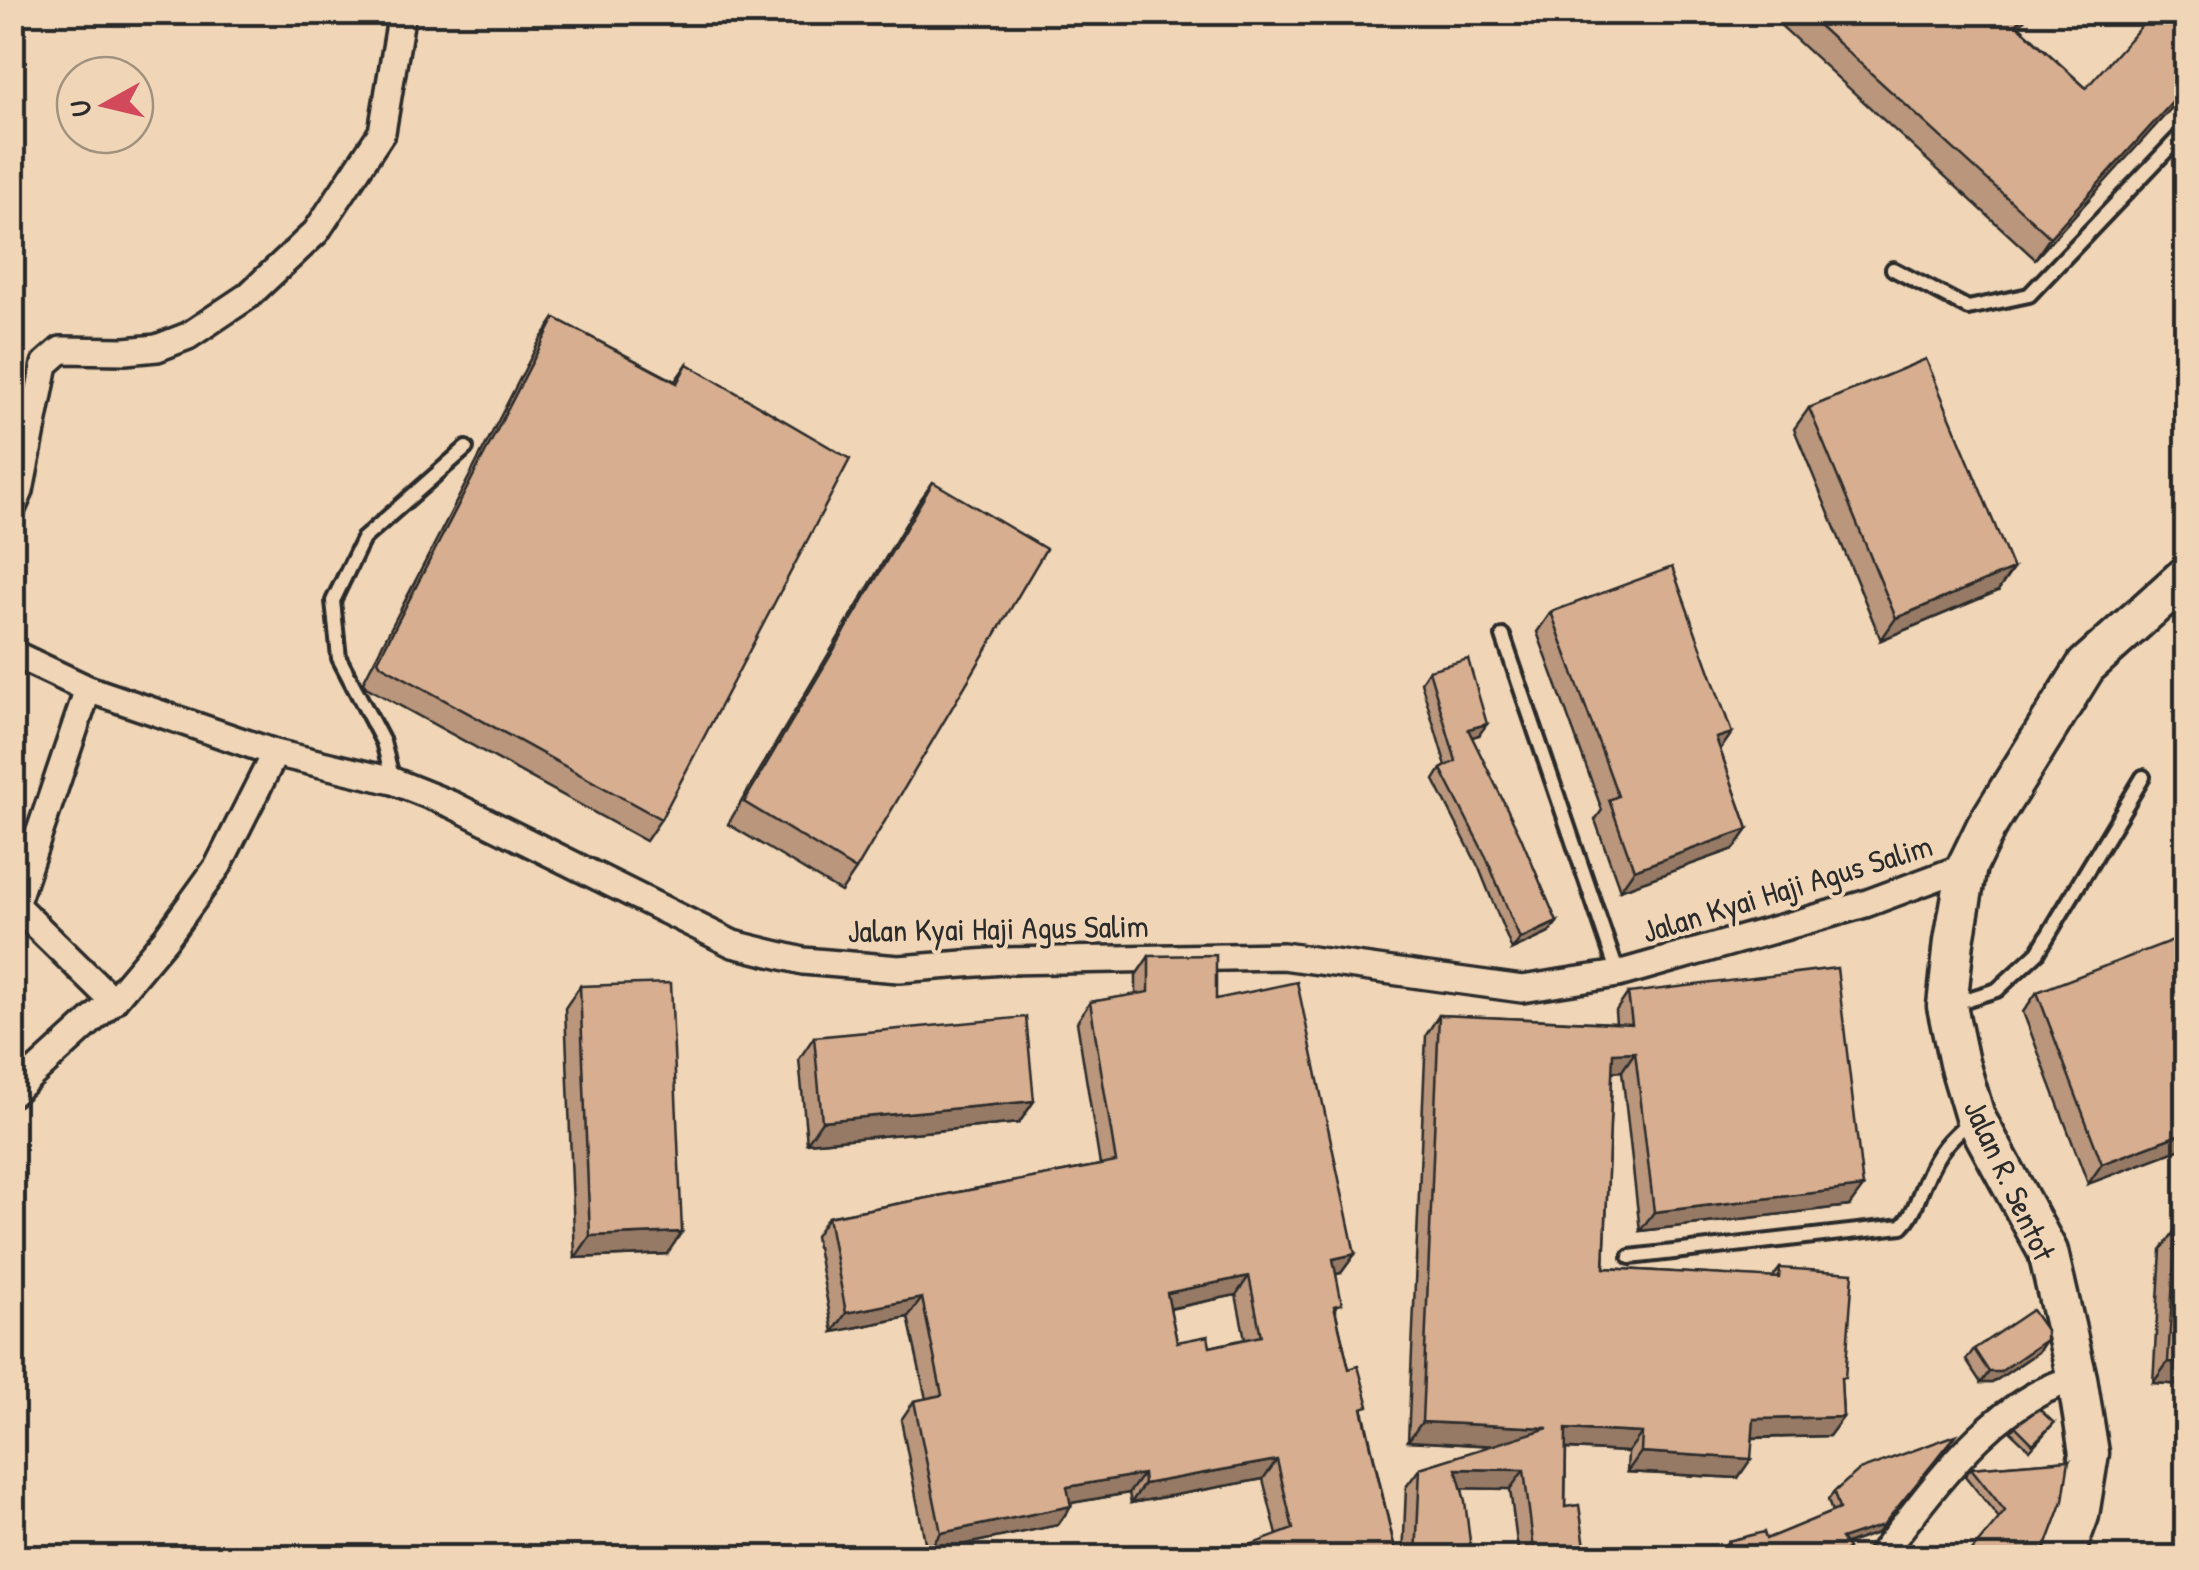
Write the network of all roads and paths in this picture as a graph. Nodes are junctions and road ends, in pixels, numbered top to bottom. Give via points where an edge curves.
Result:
1 (402, 12) edge
2 (2186, 130) edge
3 (1893, 270) dead end
4 (466, 448) dead end
5 (12, 509) edge
6 (2186, 576) edge
7 (1502, 636) dead end
8 (12, 653) edge
9 (88, 689) junction
10 (275, 753) junction
11 (2143, 777) dead end
12 (393, 781) junction
13 (1967, 866) junction
14 (1618, 974) junction
15 (113, 1001) junction
16 (1947, 1006) junction
17 (12, 1092) edge
18 (1976, 1117) junction
19 (1630, 1257) dead end
20 (2077, 1378) junction
21 (1878, 1558) edge
22 (2063, 1558) edge

1 - 5 street via 382,132 316,232 248,296 188,336 156,348 53,354 44,364
2 - 3 lane via 2030,295 1968,308
4 - 12 lane via 363,539 333,601 339,658 383,742
6 - 13 street, Jalan R. Sentot via 2086,666
7 - 14 lane
8 - 9 street, Jalan Kyai Haji Agus Salim
9 - 10 street, Jalan Kyai Haji Agus Salim
9 - 15 street via 15,905
10 - 12 street, Jalan Kyai Haji Agus Salim
10 - 15 street via 218,866
11 - 16 lane via 2038,952 1996,990
12 - 14 street, Jalan Kyai Haji Agus Salim via 732,944 803,961 900,969 1283,956 1522,988
13 - 14 street, Jalan Kyai Haji Agus Salim via 1865,904
13 - 16 street, Jalan R. Sentot
15 - 17 street
16 - 18 street, Jalan R. Sentot
18 - 19 lane via 1944,1143 1902,1226
18 - 20 street, Jalan R. Sentot via 2048,1252
20 - 21 street via 2050,1385 1962,1455
20 - 22 street, Jalan R. Sentot via 2088,1453 2080,1515

